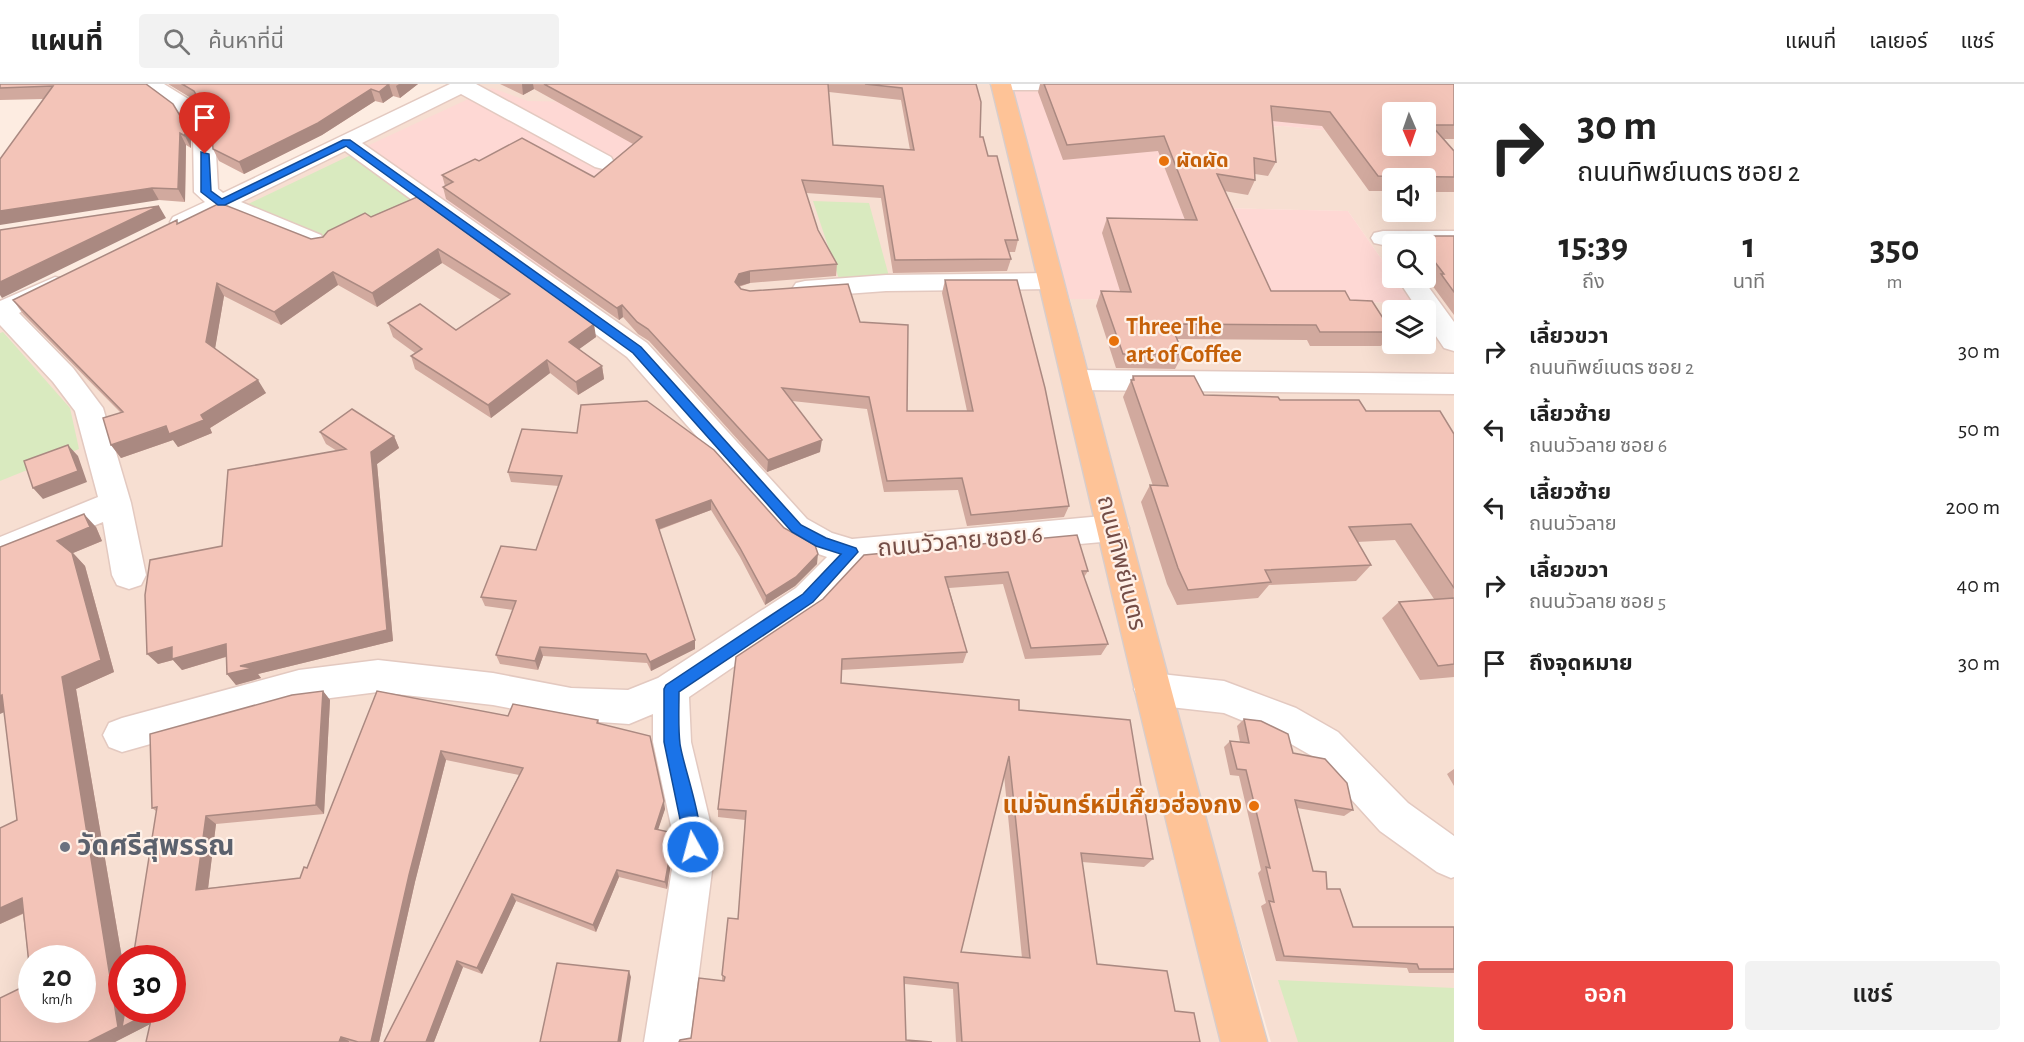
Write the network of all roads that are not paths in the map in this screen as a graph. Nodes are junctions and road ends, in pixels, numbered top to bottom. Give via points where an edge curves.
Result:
1 (150, 84) edge
2 (1001, 84) edge
3 (1087, 84) edge
4 (463, 85) edge
5 (346, 142) junction
6 (603, 162) dead end
7 (211, 208) junction
8 (159, 209) edge
9 (159, 234) edge
10 (1436, 238) edge
11 (1454, 238) edge
12 (319, 243) edge
13 (75, 275) edge
14 (1050, 281) junction
15 (1416, 288) edge
16 (784, 290) edge
17 (1, 311) edge
18 (1454, 342) edge
19 (1077, 380) junction
20 (1451, 385) edge
21 (115, 503) junction
22 (1113, 528) junction
23 (0, 551) edge
24 (852, 552) junction
25 (129, 575) dead end
26 (671, 689) junction
27 (1152, 689) junction
28 (122, 735) dead end
29 (1451, 858) dead end
30 (667, 1042) edge
31 (1244, 1042) edge

1 - 7 street via 190,110 204,135 206,192
2 - 3 street
2 - 14 main road, ถนนทิพย์เนตร
4 - 5 street
4 - 6 street
5 - 7 street
5 - 24 street, ถนนวัวลาย ซอย 6 via 637,350 796,528 821,542
7 - 8 street
7 - 9 street
7 - 12 street
10 - 11 street
13 - 17 street
14 - 16 street via 885,283
14 - 19 main road, ถนนทิพย์เนตร
15 - 18 street
17 - 21 street via 89,408
19 - 20 street
19 - 22 main road, ถนนทิพย์เนตร
21 - 23 street
21 - 25 street
22 - 24 street, ถนนวัวลาย ซอย 6
22 - 27 main road, ถนนทิพย์เนตร
24 - 26 street via 808,598
26 - 28 street via 629,707 606,706 378,676 299,686
26 - 30 street via 672,742 692,830 693,863
27 - 29 street via 1224,697 1283,720 1325,744 1394,817
27 - 31 main road, ถนนทิพย์เนตร

